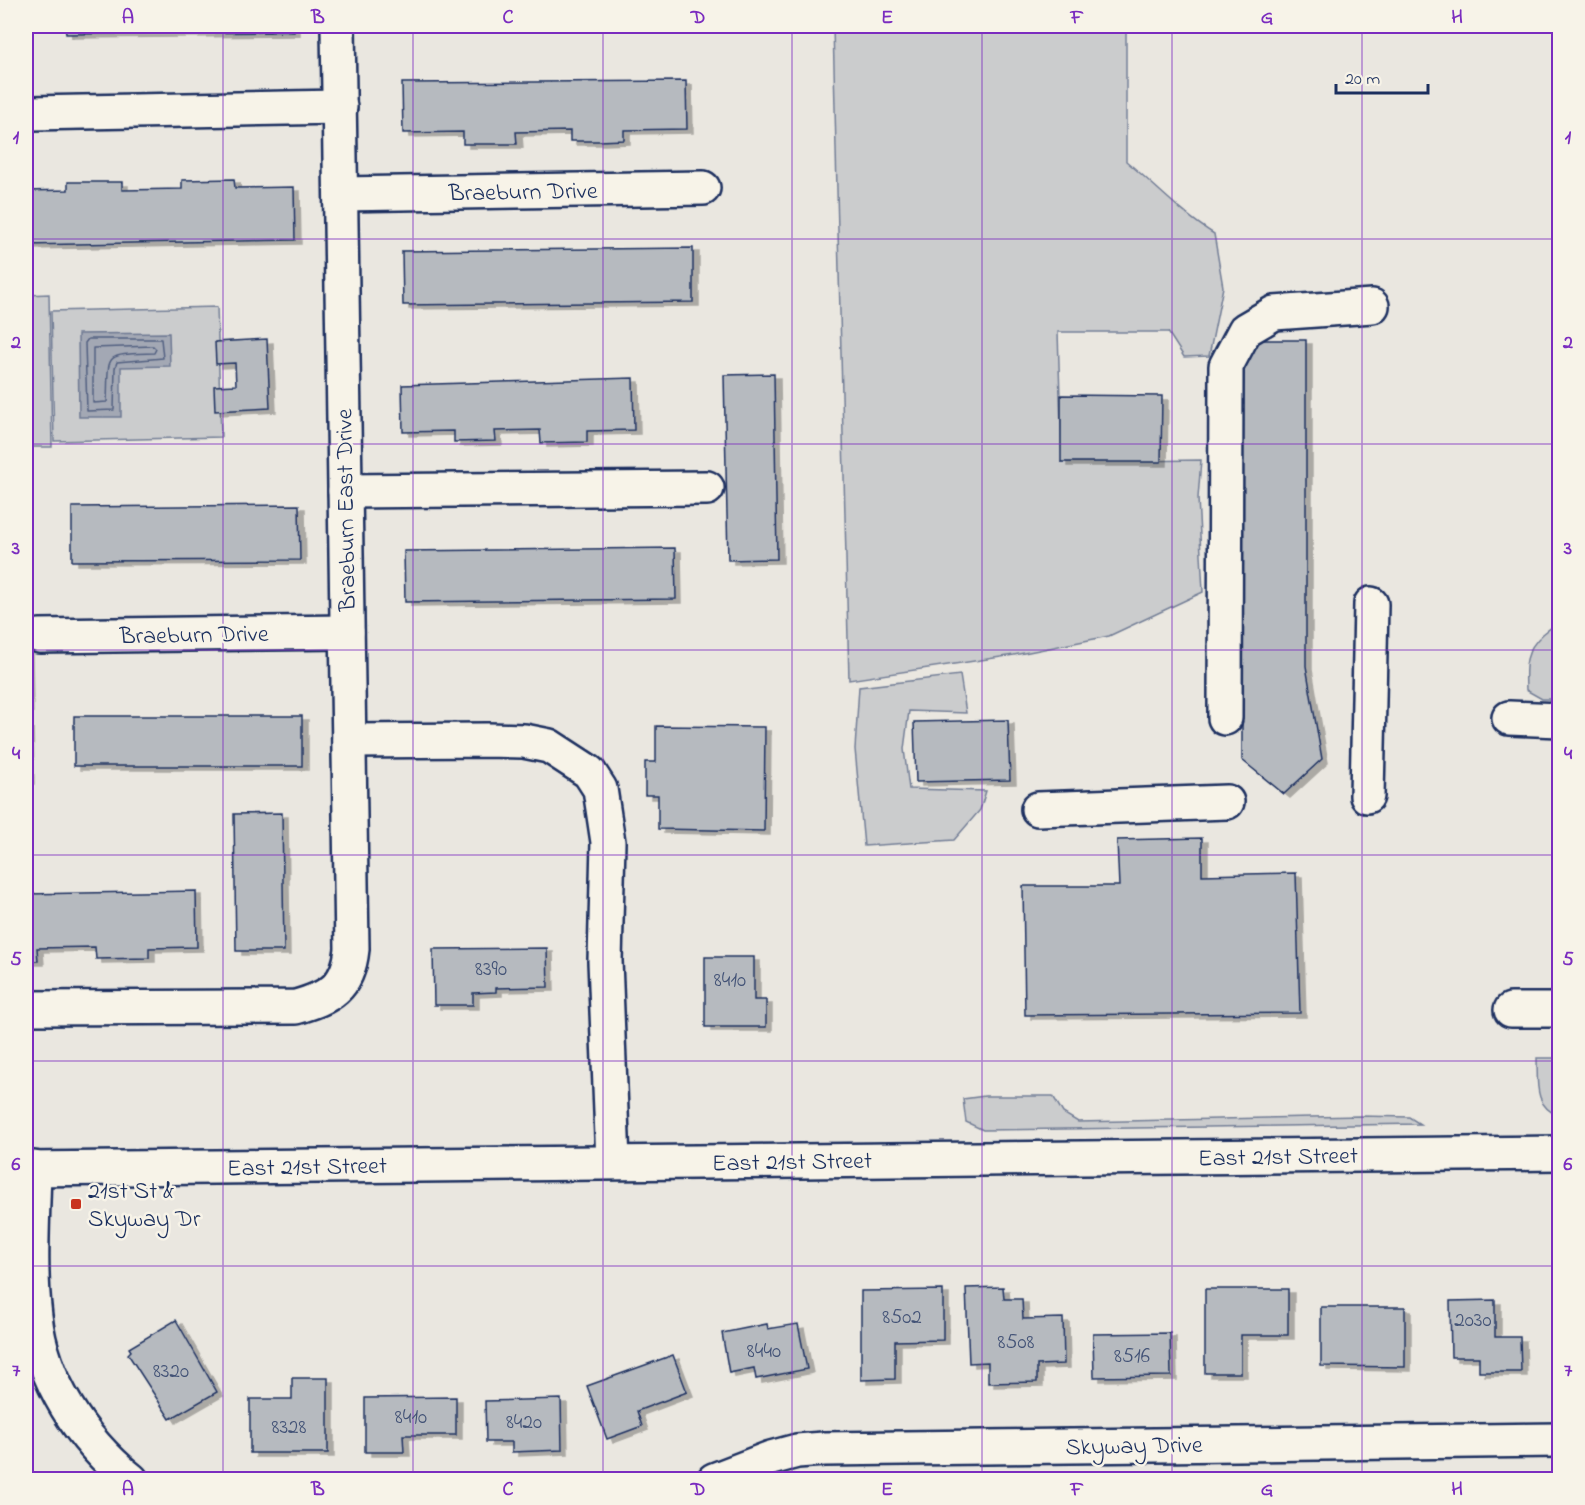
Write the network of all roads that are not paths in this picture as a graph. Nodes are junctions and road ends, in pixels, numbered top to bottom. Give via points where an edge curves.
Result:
1 (338, 26) edge
2 (340, 107) junction
3 (31, 113) dead end
4 (704, 188) dead end
5 (342, 194) junction
6 (1372, 306) dead end
7 (706, 488) dead end
8 (345, 492) junction
9 (1371, 604) dead end
10 (347, 632) junction
11 (40, 636) dead end
12 (1225, 718) dead end
13 (1509, 718) dead end
14 (1560, 720) edge
15 (349, 741) junction
16 (1367, 796) dead end
17 (1227, 802) dead end
18 (1038, 809) dead end
19 (26, 1008) edge
20 (1511, 1010) dead end
21 (1560, 1010) edge
22 (1560, 1153) edge
23 (613, 1162) junction
24 (30, 1169) edge
25 (1560, 1440) edge
26 (131, 1479) edge
27 (714, 1479) edge

1 - 2 street, Braeburn East Drive
2 - 3 street
2 - 5 street, Braeburn East Drive
4 - 5 street, Braeburn Drive
5 - 8 street, Braeburn East Drive
6 - 12 street via 1274,313 1245,330 1226,366
7 - 8 street
8 - 10 street, Braeburn East Drive
9 - 16 street
10 - 11 street, Braeburn Drive
10 - 15 street, Braeburn East Drive
13 - 14 street
15 - 19 street, Braeburn East Drive via 352,949 349,967 334,989 317,1002 296,1007
15 - 23 street via 488,740 540,744 571,758 589,772 600,789 608,842 605,961
17 - 18 street
20 - 21 street
22 - 23 street, East 21st Street
23 - 24 street, East 21st Street
24 - 26 street via 35,1318 43,1352 78,1425 96,1448
25 - 27 street, Skyway Drive via 824,1449 771,1458

